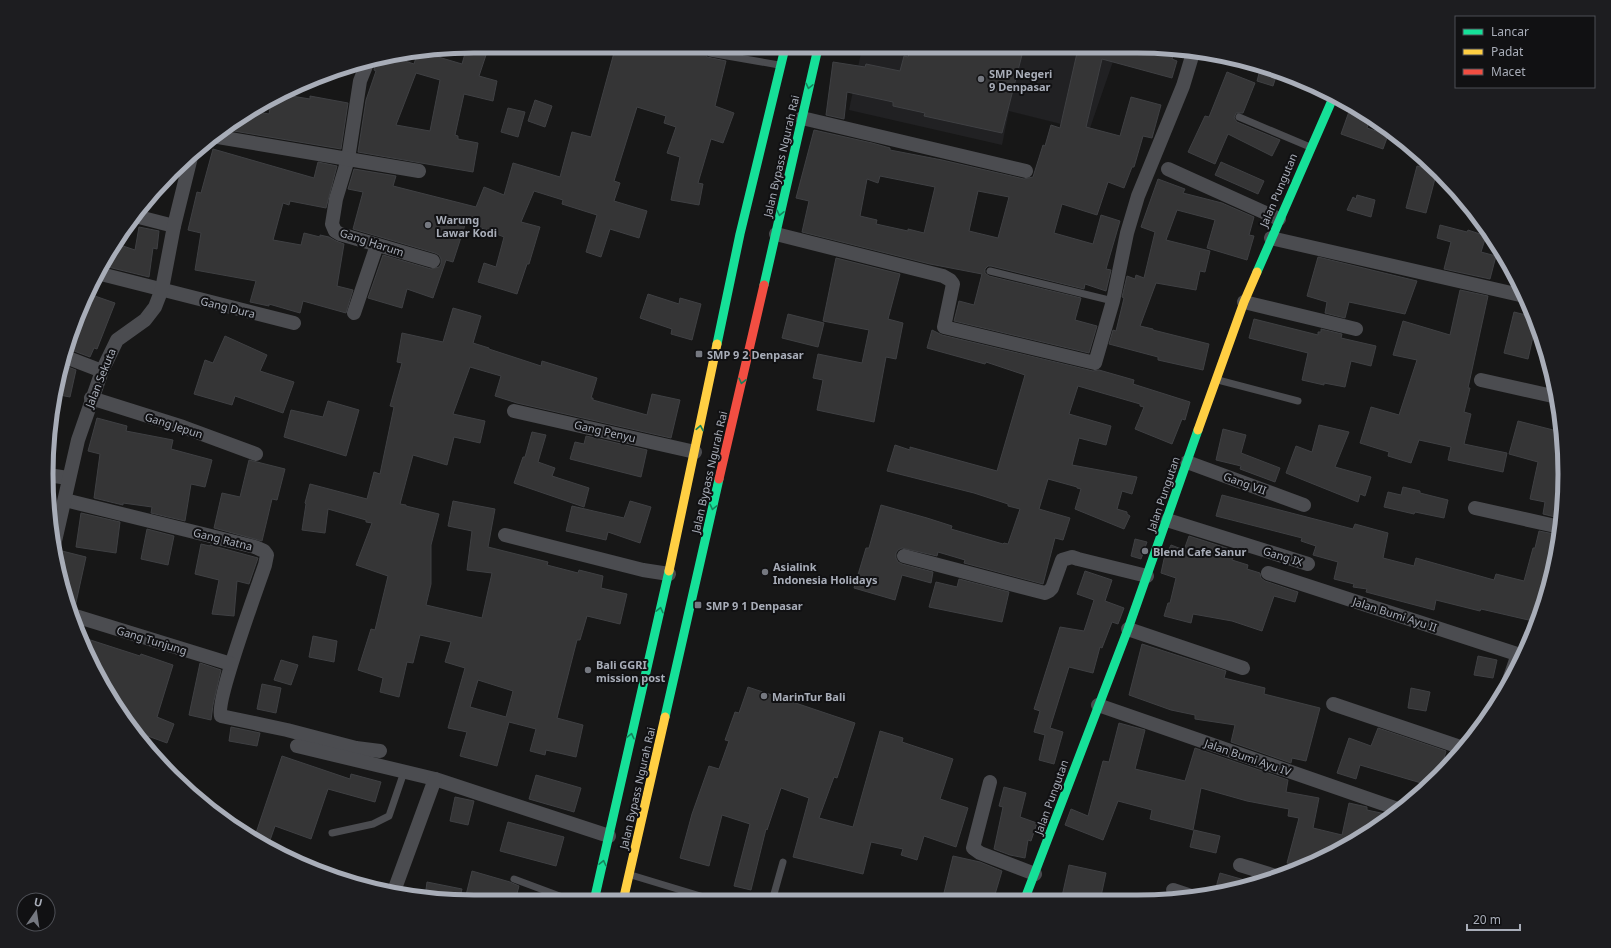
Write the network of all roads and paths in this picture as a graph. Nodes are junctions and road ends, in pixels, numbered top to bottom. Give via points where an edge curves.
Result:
1 (710, 53) dead end
2 (784, 53) edge
3 (817, 53) edge
4 (1192, 57) edge
5 (781, 65) junction
6 (366, 67) edge
7 (1332, 101) edge
8 (802, 118) junction
9 (1239, 118) dead end
10 (221, 138) edge
11 (1310, 148) junction
12 (348, 159) junction
13 (184, 169) edge
14 (1168, 170) dead end
15 (419, 171) dead end
16 (1026, 171) dead end
17 (140, 217) edge
18 (1279, 219) junction
19 (174, 226) junction
20 (776, 234) junction
21 (1271, 238) junction
22 (377, 245) junction
23 (433, 261) dead end
24 (990, 271) dead end
25 (103, 274) edge
26 (162, 289) junction
27 (1518, 295) edge
28 (1113, 301) junction
29 (1244, 302) junction
30 (354, 313) dead end
31 (294, 323) dead end
32 (1356, 329) dead end
33 (69, 358) edge
34 (102, 371) junction
35 (1216, 379) junction
36 (1481, 380) dead end
37 (1551, 396) edge
38 (91, 398) junction
39 (1298, 400) dead end
40 (514, 411) dead end
41 (696, 452) junction
42 (256, 454) dead end
43 (1187, 462) junction
44 (53, 476) edge
45 (68, 478) junction
46 (65, 500) junction
47 (1304, 505) dead end
48 (1475, 508) dead end
49 (1167, 520) junction
50 (1554, 526) edge
51 (57, 532) edge
52 (505, 536) dead end
53 (904, 556) dead end
54 (1308, 564) dead end
55 (1268, 572) dead end
56 (669, 574) junction
57 (1147, 576) junction
58 (78, 617) edge
59 (1128, 628) junction
60 (1518, 654) edge
61 (231, 664) junction
62 (1243, 668) dead end
63 (1333, 704) dead end
64 (1098, 705) junction
65 (297, 746) dead end
66 (1458, 746) edge
67 (380, 751) dead end
68 (404, 772) junction
69 (435, 779) junction
70 (990, 782) dead end
71 (1394, 807) edge
72 (332, 833) dead end
73 (609, 836) junction
74 (783, 862) dead end
75 (1240, 865) dead end
76 (1035, 874) junction
77 (1269, 874) edge
78 (629, 875) junction
79 (514, 879) dead end
80 (395, 887) edge
81 (1173, 890) dead end
82 (1180, 892) edge
83 (557, 895) edge
84 (595, 895) edge
85 (624, 895) edge
86 (697, 895) edge
87 (774, 895) edge
88 (1026, 895) edge

1 - 5 lane
2 - 5 main road, Jalan Bypass Ngurah Rai
3 -> 8 main road, Jalan Bypass Ngurah Rai
4 - 28 street via 1183,86 1138,196 1127,233
41 -> 5 main road, Jalan Bypass Ngurah Rai via 740,234
6 - 12 street via 360,81
7 - 11 main road, Jalan Pungutan
8 - 16 street
8 -> 20 main road, Jalan Bypass Ngurah Rai
9 - 11 lane
10 - 12 street
11 - 18 main road, Jalan Pungutan
12 - 15 street
12 - 22 street, Gang Harum via 336,199 332,224 335,231 340,234
13 - 19 street, Jalan Sekuta
14 - 18 street
17 - 19 street
18 - 21 main road, Jalan Pungutan
19 - 26 street, Jalan Sekuta
20 - 28 street via 943,276 953,284 944,327 1092,363 1096,361
20 -> 78 main road, Jalan Bypass Ngurah Rai
21 - 27 street
21 - 29 main road, Jalan Pungutan
22 - 23 street, Gang Harum
22 - 30 street
24 - 28 lane
25 - 26 street, Gang Dura
26 - 31 street, Gang Dura
26 - 34 street, Jalan Sekuta via 155,307 145,320 117,340
29 - 32 street
29 - 35 main road, Jalan Pungutan
33 - 34 street
34 - 38 street, Jalan Sekuta
35 - 39 lane
35 - 43 main road, Jalan Pungutan
36 - 37 street
38 - 42 street, Gang Jepun via 183,427
38 - 45 street, Jalan Sekuta
40 - 41 street, Gang Penyu
41 - 56 main road, Jalan Bypass Ngurah Rai
43 - 47 street, Gang VII
43 - 49 main road, Jalan Pungutan
44 - 45 street
45 - 46 street, Jalan Sekuta
46 - 51 street, Jalan Sekuta
46 - 61 street, Gang Ratna via 264,551 267,555 265,565
48 - 50 street
49 - 54 street, Gang IX
49 - 57 main road, Jalan Pungutan
52 - 56 street
53 - 57 street via 1045,593 1052,588 1062,560 1072,557
55 - 60 street, Jalan Bumi Ayu II
73 -> 56 main road, Jalan Bypass Ngurah Rai
57 - 59 main road, Jalan Pungutan
58 - 61 street, Gang Tunjung
59 - 62 street
59 - 64 main road, Jalan Pungutan
61 - 67 street via 220,707 221,716 356,748
63 - 66 street
64 - 71 street, Jalan Bumi Ayu IV
64 - 76 main road, Jalan Pungutan
65 - 68 street
68 - 69 street
68 - 72 lane via 389,816 373,824
69 - 73 street
69 - 80 street
70 - 76 street via 973,848
84 -> 73 main road, Jalan Bypass Ngurah Rai
74 - 87 lane
75 - 77 street
76 - 88 main road, Jalan Pungutan
78 - 85 main road, Jalan Bypass Ngurah Rai
78 - 86 lane
79 - 83 lane
81 - 82 street

